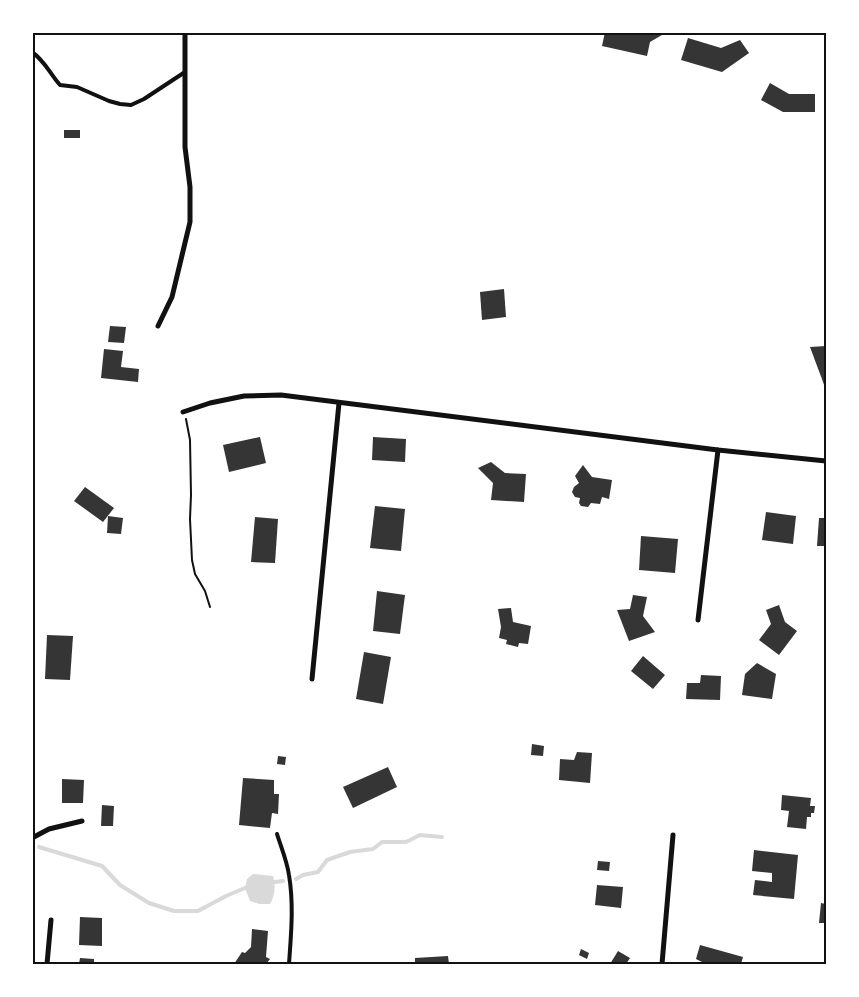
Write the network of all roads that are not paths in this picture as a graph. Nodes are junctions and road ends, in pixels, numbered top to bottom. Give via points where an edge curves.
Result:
1 (185, 32) edge
2 (32, 52) edge
3 (185, 72) junction
4 (158, 326) dead end
5 (339, 403) junction
6 (183, 412) road end
7 (718, 450) junction
8 (826, 461) edge
9 (698, 620) dead end
10 (312, 679) dead end
11 (82, 821) dead end
12 (277, 834) dead end
13 (673, 835) dead end
14 (32, 838) edge
15 (50, 920) dead end
16 (47, 964) edge
17 (289, 964) edge
18 (662, 964) edge

1 - 3 street
2 - 3 lane via 42,59 60,85 77,87 120,104 137,103
3 - 4 street via 190,222 172,297
5 - 6 street via 281,395 244,396
5 - 7 street
5 - 10 street
7 - 8 street
7 - 9 street
11 - 14 street via 49,829
12 - 17 lane via 286,860 291,893
13 - 18 street
15 - 16 street

